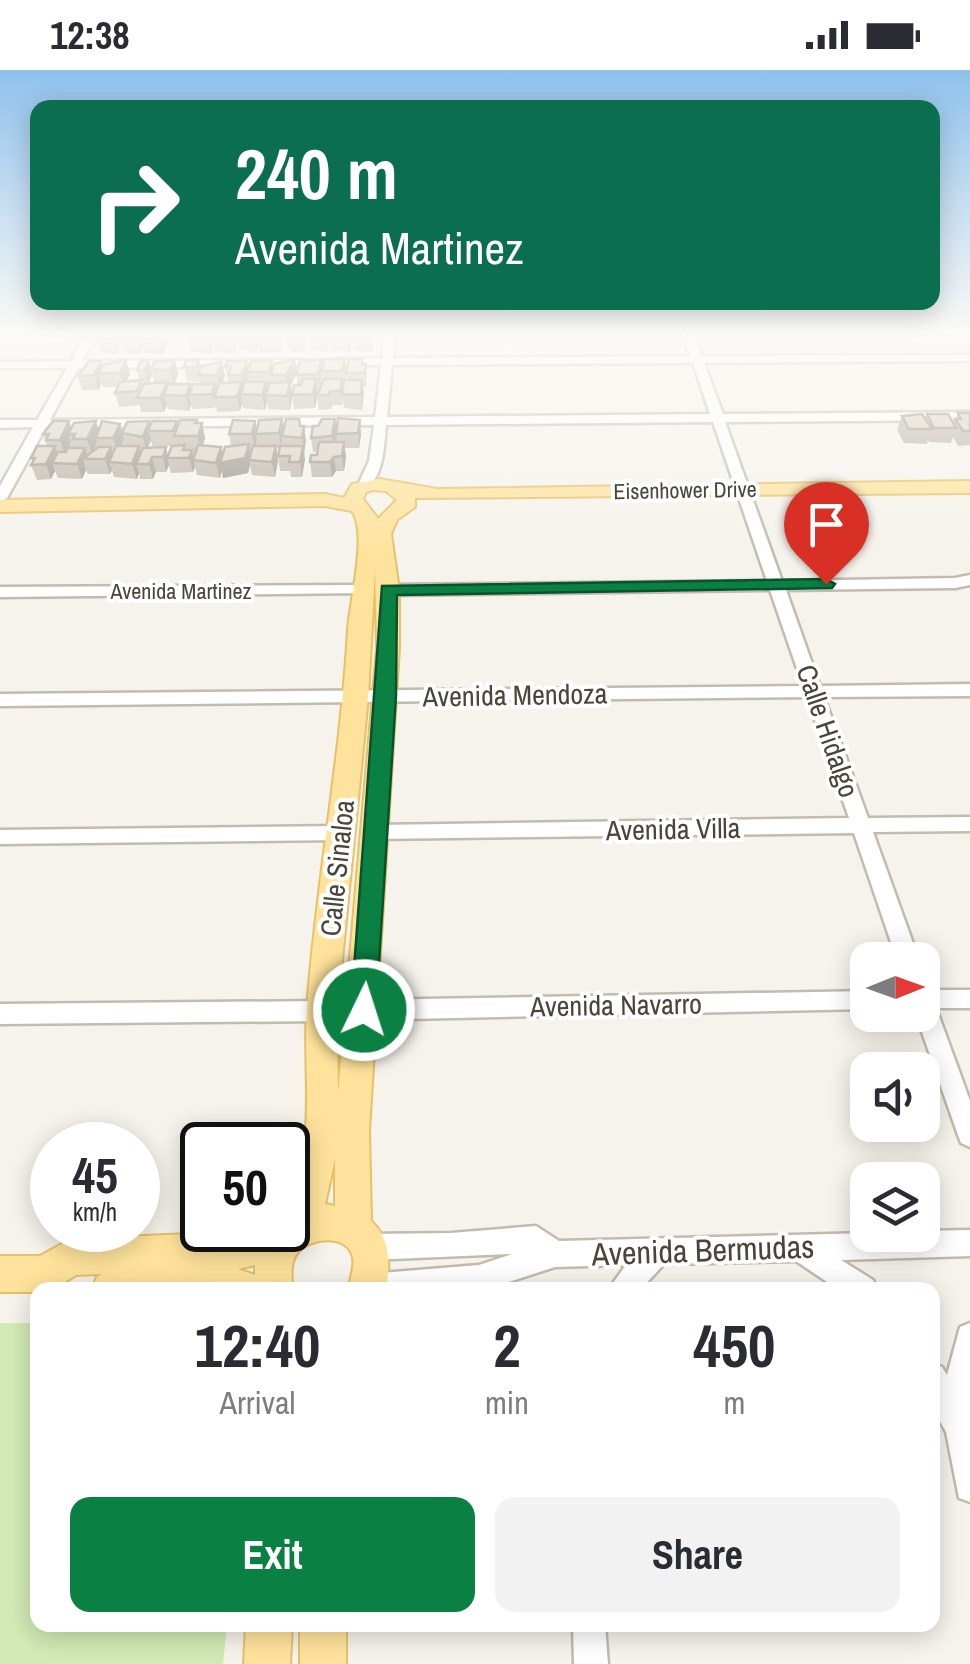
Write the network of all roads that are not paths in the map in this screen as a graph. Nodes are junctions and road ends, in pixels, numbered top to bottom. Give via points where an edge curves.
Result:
1 (50, 407) edge
2 (382, 407) edge
3 (714, 407) edge
4 (970, 416) edge
5 (718, 418) junction
6 (381, 421) junction
7 (0, 424) edge
8 (41, 424) junction
9 (376, 461) junction
10 (970, 487) edge
11 (744, 494) junction
12 (970, 495) edge
13 (0, 496) edge
14 (360, 498) junction
15 (399, 499) junction
16 (0, 506) edge
17 (970, 580) edge
18 (777, 584) junction
19 (361, 590) junction
20 (388, 590) junction
21 (0, 592) edge
22 (970, 690) edge
23 (814, 692) junction
24 (386, 696) junction
25 (356, 697) junction
26 (0, 700) edge
27 (970, 824) edge
28 (862, 826) junction
29 (341, 832) junction
30 (376, 832) junction
31 (0, 837) edge
32 (902, 942) edge
33 (970, 999) edge
34 (850, 1000) edge
35 (940, 1000) edge
36 (364, 1010) junction
37 (322, 1011) junction
38 (0, 1014) edge
39 (933, 1032) edge
40 (970, 1135) edge
41 (310, 1182) edge
42 (310, 1227) edge
43 (361, 1237) junction
44 (970, 1243) edge
45 (798, 1248) junction
46 (658, 1250) junction
47 (235, 1252) edge
48 (281, 1252) edge
49 (556, 1254) junction
50 (0, 1274) edge
51 (51, 1282) edge
52 (273, 1282) edge
53 (369, 1282) edge
54 (488, 1282) edge
55 (629, 1282) edge
56 (853, 1282) edge
57 (970, 1336) edge
58 (940, 1393) edge
59 (957, 1424) junction
60 (970, 1487) edge
61 (269, 1632) edge
62 (323, 1632) edge
63 (589, 1632) edge
64 (267, 1664) edge
65 (322, 1664) edge
66 (591, 1664) edge

1 - 8 street
2 - 6 street, Calle Sinaloa
3 - 5 street, Calle Hidalgo
4 - 5 street
5 - 6 street
5 - 11 street, Calle Hidalgo
6 - 8 street
6 - 9 street, Calle Sinaloa
7 - 8 street
8 - 13 street
9 - 14 street, Calle Sinaloa
9 - 15 street
10 - 11 main road, Eisenhower Drive
11 - 12 main road, Eisenhower Drive
11 - 15 main road, Eisenhower Drive
11 - 18 street, Calle Hidalgo
13 - 14 main road
14 - 15 main road
14 - 15 main road
14 - 16 main road
14 - 19 main road, Calle Sinaloa via 372,525
15 - 20 main road, Calle Sinaloa via 382,534
17 - 18 street
18 - 20 street
18 - 23 street, Calle Hidalgo
19 - 21 street, Avenida Martinez
19 - 25 main road, Calle Sinaloa
20 - 24 main road, Calle Sinaloa
22 - 23 street, Avenida Mendoza
23 - 24 street, Avenida Mendoza
23 - 28 street, Calle Hidalgo
24 - 25 street, Avenida Mendoza
24 - 30 main road, Calle Sinaloa
25 - 26 street, Avenida Mendoza
25 - 29 main road, Calle Sinaloa
27 - 28 street, Avenida Villa
28 - 30 street, Avenida Villa
28 - 32 street, Calle Hidalgo
29 - 31 street
29 - 37 main road, Calle Sinaloa
30 - 36 main road, Calle Sinaloa
33 - 35 street
34 - 36 street, Avenida Navarro
36 - 43 main road, Calle Sinaloa via 352,1131
37 - 38 street
37 - 41 main road, Calle Sinaloa via 322,1142
39 - 40 street
42 - 43 main road via 329,1220
43 - 49 street, Avenida Bermudas via 536,1239
43 - 53 main road, Calle Sinaloa via 372,1260
44 - 45 street, Avenida Bermudas
45 - 46 street, Avenida Bermudas
45 - 56 street
46 - 49 street, Avenida Bermudas
46 - 55 street
47 - 51 main road via 71,1257
48 - 52 main road, Calle Sinaloa
49 - 54 street, Avenida Bermudas
50 - 51 main road
57 - 59 street via 960,1368
58 - 59 street
59 - 60 street
61 - 64 main road
62 - 65 main road
63 - 66 street

